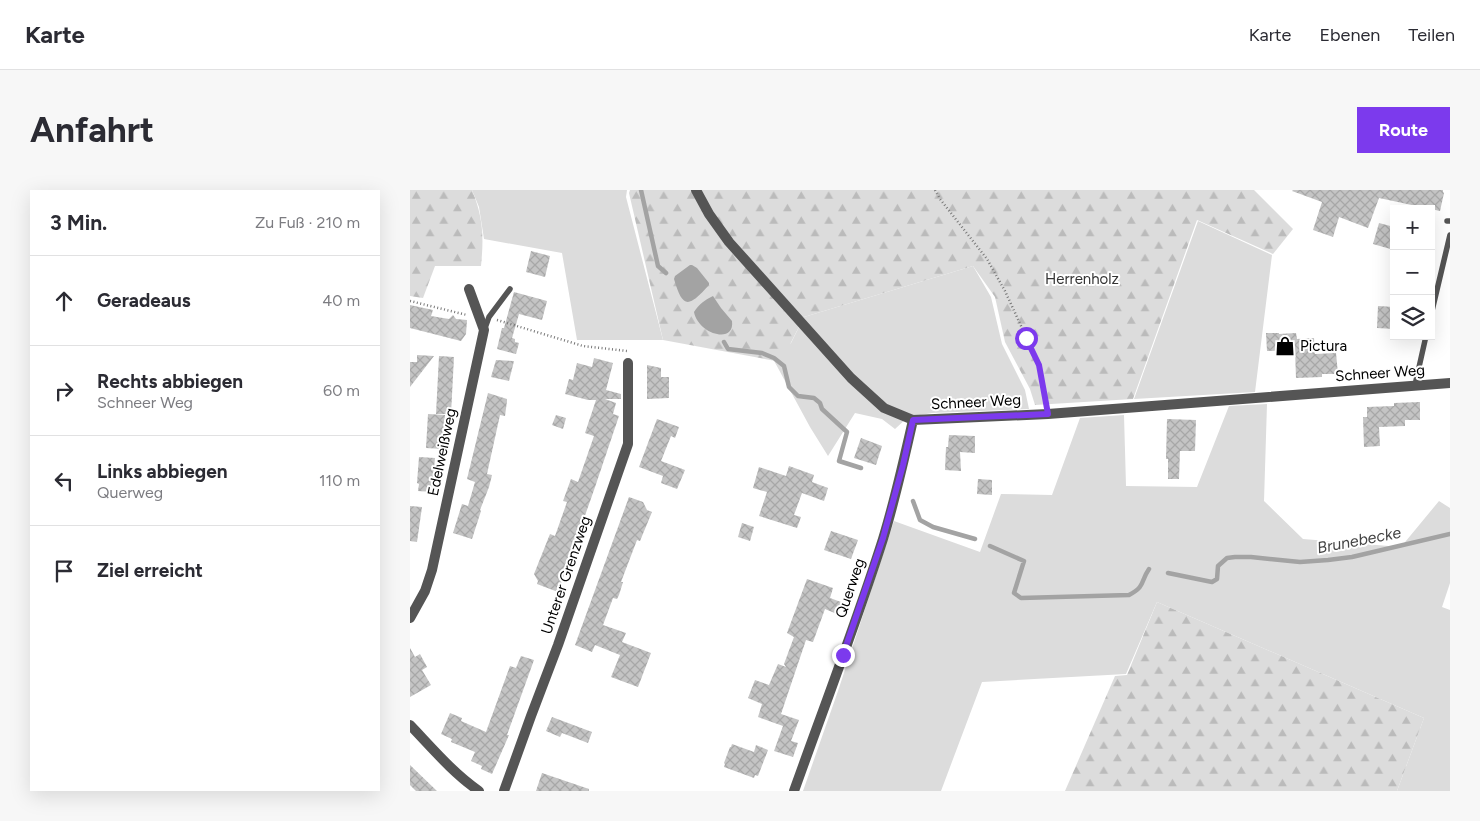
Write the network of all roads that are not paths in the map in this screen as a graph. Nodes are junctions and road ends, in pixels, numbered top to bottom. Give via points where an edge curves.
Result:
1 (696, 190) edge
2 (1450, 235) edge
3 (469, 289) dead end
4 (510, 289) dead end
5 (1435, 298) edge
6 (484, 318) junction
7 (1425, 340) edge
8 (628, 363) road end
9 (1450, 383) edge
10 (1415, 385) junction
11 (913, 420) junction
12 (410, 618) edge
13 (410, 725) edge
14 (479, 791) edge
15 (504, 791) edge
16 (794, 791) edge

1 - 11 street, Schneer Weg via 729,242 850,378 884,408
2 - 5 lane
3 - 6 street, Edelweißweg
4 - 6 lane
6 - 12 street, Edelweißweg via 432,570 426,591
7 - 10 lane
8 - 15 street, Unterer Grenzweg via 628,444
9 - 10 street, Schneer Weg
10 - 11 street, Schneer Weg via 1048,414
11 - 16 street, Querweg via 883,538
13 - 14 street

